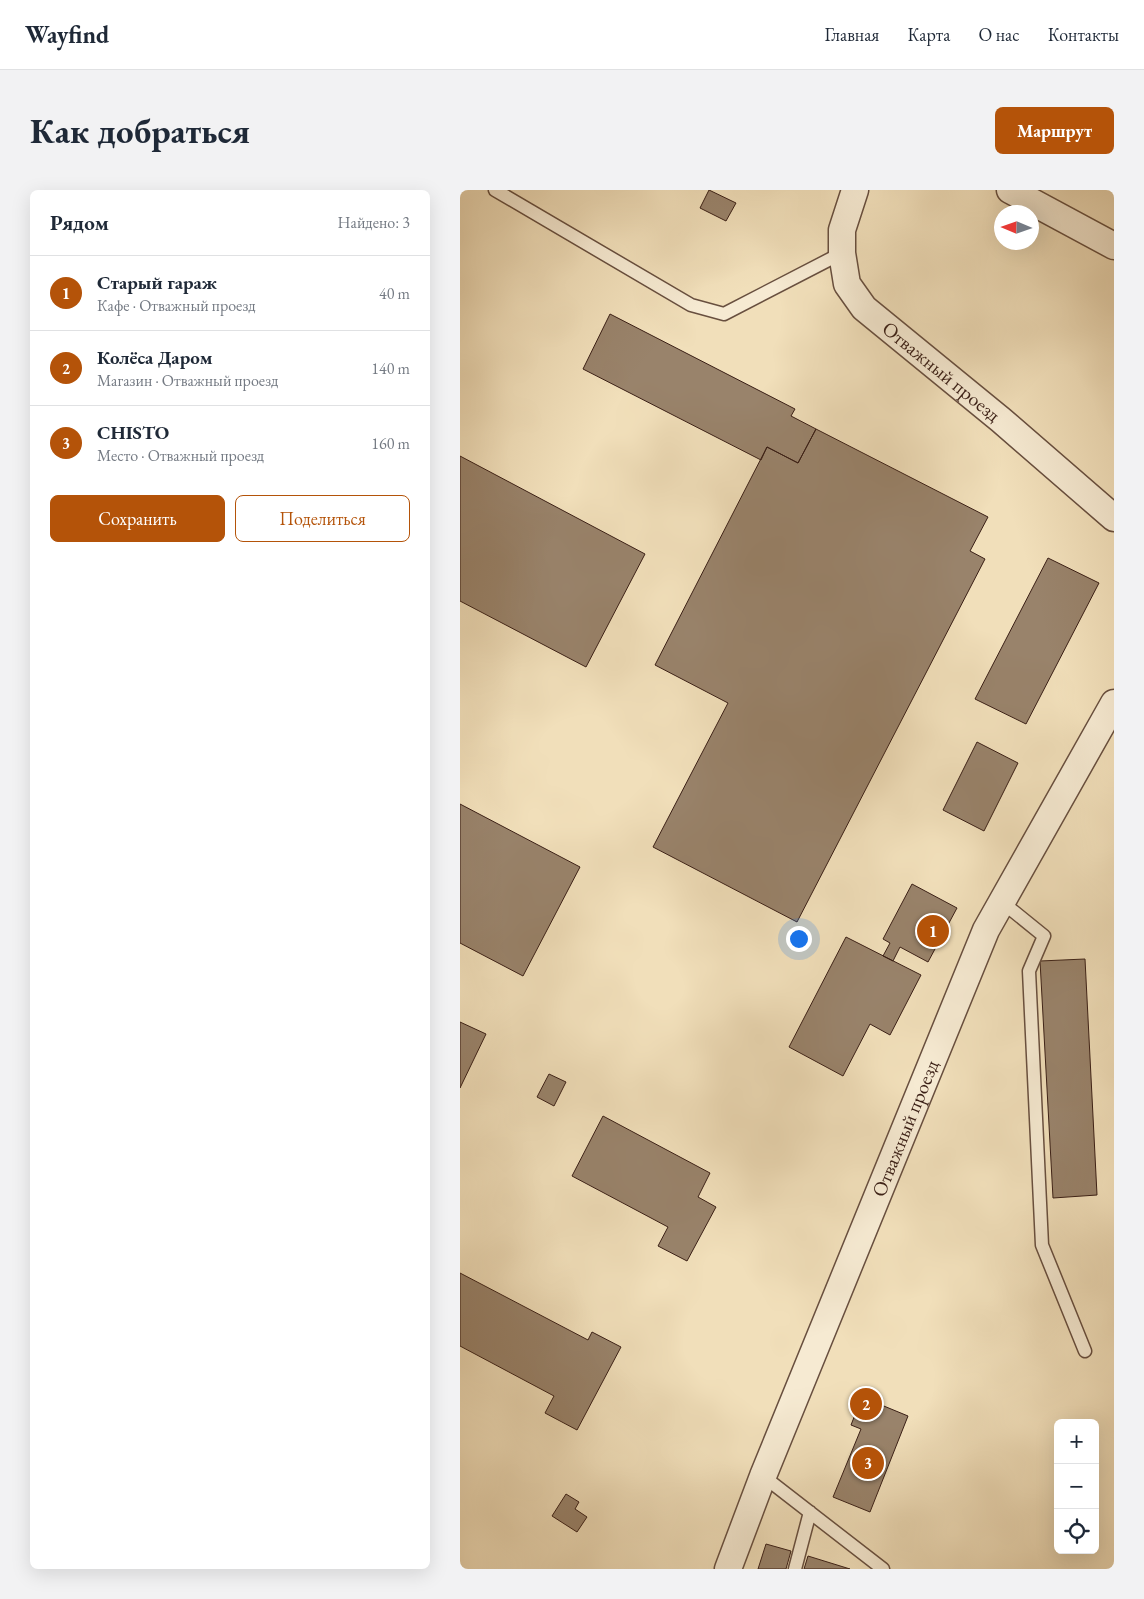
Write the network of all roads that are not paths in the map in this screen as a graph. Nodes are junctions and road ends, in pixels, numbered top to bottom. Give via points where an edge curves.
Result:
1 (495, 190) edge
2 (855, 190) edge
3 (1010, 190) edge
4 (1114, 246) edge
5 (842, 253) junction
6 (1114, 518) edge
7 (1114, 703) edge
8 (1002, 902) junction
9 (1085, 1351) dead end
10 (763, 1476) junction
11 (810, 1512) junction
12 (866, 1563) edge
13 (728, 1569) edge
14 (796, 1569) edge
15 (883, 1569) edge

1 - 5 lane via 691,305 724,314
2 - 5 street, Отважный проезд via 842,230
3 - 4 street
5 - 6 street, Отважный проезд via 847,284 864,308
7 - 8 street, Отважный проезд
8 - 9 lane via 1044,936 1030,971 1042,1245
8 - 10 street, Отважный проезд via 986,930
10 - 11 lane
10 - 13 street, Отважный проезд
11 - 12 lane
11 - 14 lane
12 - 15 lane

